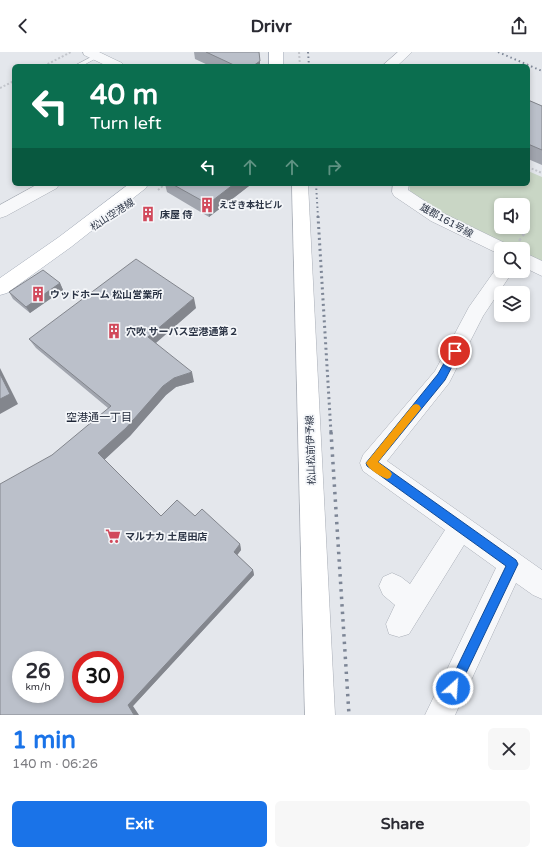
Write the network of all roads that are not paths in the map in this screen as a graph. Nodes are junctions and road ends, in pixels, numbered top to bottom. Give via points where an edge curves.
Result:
1 (276, 52) edge
2 (406, 52) edge
3 (93, 54) edge
4 (80, 64) edge
5 (113, 64) edge
6 (276, 64) edge
7 (391, 64) edge
8 (47, 186) edge
9 (137, 186) edge
10 (155, 186) edge
11 (300, 186) edge
12 (396, 188) edge
13 (1, 209) edge
14 (65, 242) junction
15 (495, 242) edge
16 (530, 261) edge
17 (542, 269) edge
18 (499, 278) edge
19 (0, 288) edge
20 (461, 527) junction
21 (512, 564) junction
22 (392, 586) dead end
23 (542, 586) edge
24 (413, 603) junction
25 (399, 624) dead end
26 (320, 715) edge
27 (440, 715) edge

1 - 6 main road
2 - 7 street
3 - 4 lane
3 - 5 street
8 - 13 street
9 - 14 main road, 松山空港線
10 - 14 main road, 松山空港線 via 105,221
11 - 26 main road, 松山松前伊予線
12 - 15 street, 雄郡161号線 via 437,217
14 - 19 main road, 松山空港線
16 - 17 street, 雄郡161号線
18 - 20 street via 476,312 442,377 371,463
20 - 21 street
20 - 24 street
21 - 23 street
21 - 27 street
22 - 24 street
24 - 25 street

